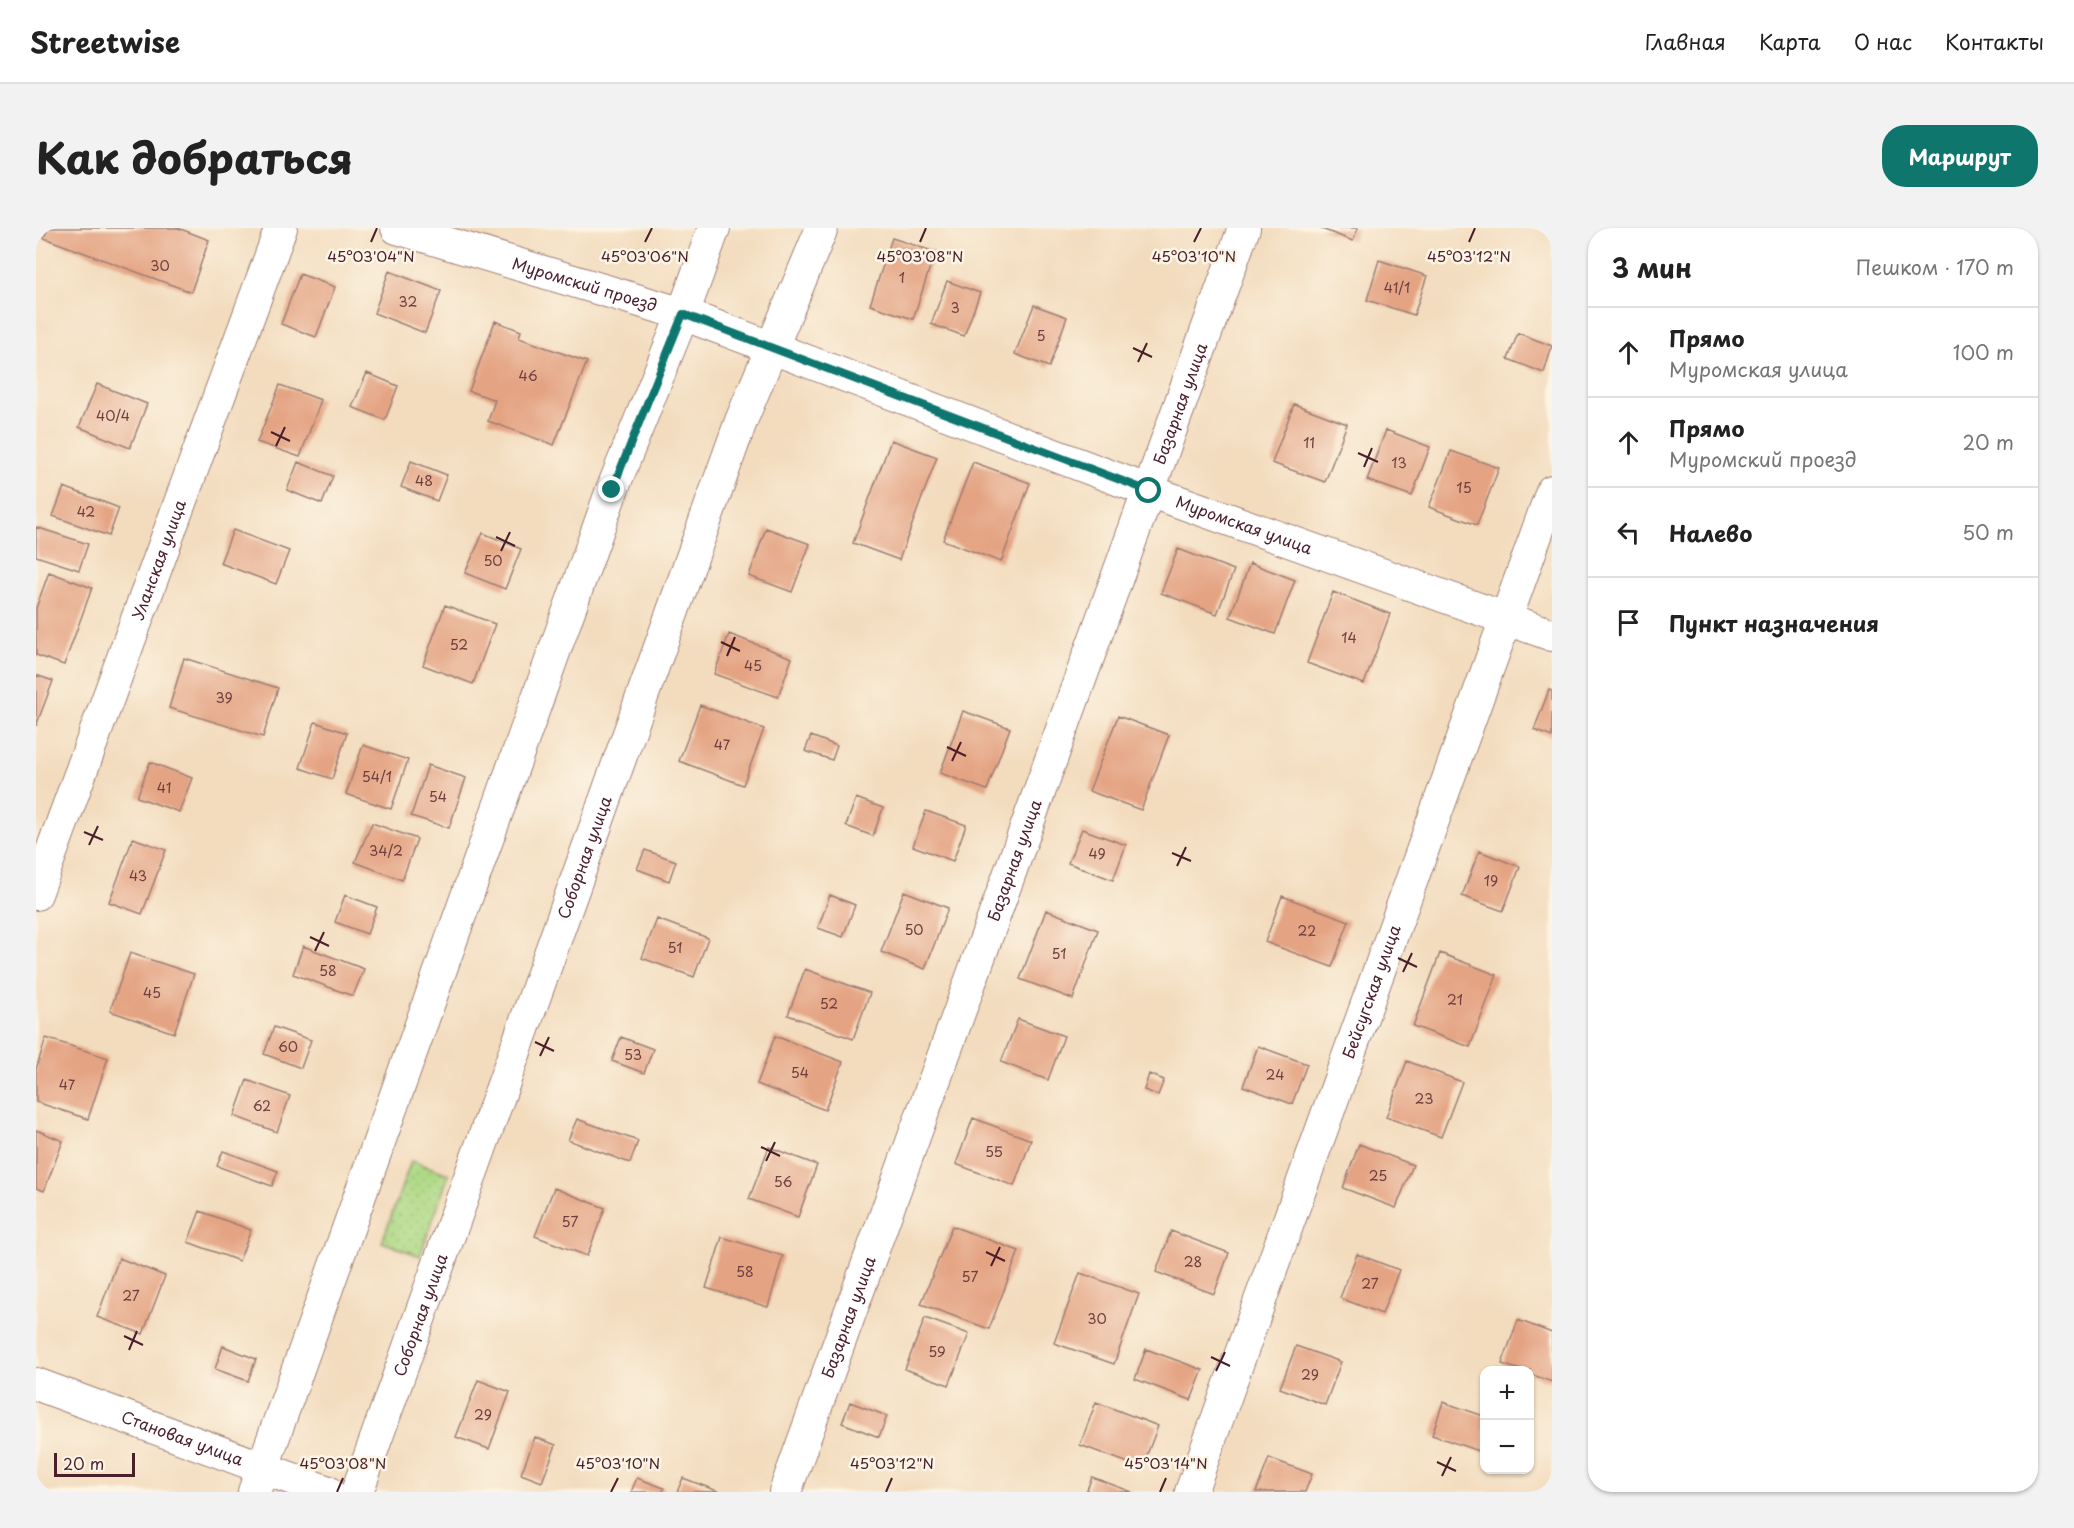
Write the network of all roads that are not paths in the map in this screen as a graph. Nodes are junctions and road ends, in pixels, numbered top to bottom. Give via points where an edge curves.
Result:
1 (281, 228) edge
2 (398, 228) edge
3 (714, 228) edge
4 (822, 228) edge
5 (1244, 228) edge
6 (683, 314) junction
7 (771, 348) junction
8 (1149, 491) junction
9 (1552, 491) edge
10 (1505, 618) junction
11 (1552, 634) edge
12 (36, 894) edge
13 (36, 1384) edge
14 (259, 1480) edge
15 (328, 1492) edge
16 (357, 1492) edge
17 (785, 1492) edge
18 (1191, 1492) edge

1 - 12 street, Уланская улица
2 - 6 street, Муромский проезд
3 - 6 street
4 - 7 street, Соборная улица
5 - 8 street, Базарная улица
6 - 7 street, Муромский проезд
6 - 14 street via 612,490
7 - 8 street, Муромская улица
7 - 16 street, Соборная улица via 741,421
8 - 10 street, Муромская улица
8 - 17 street, Базарная улица
9 - 10 street, Бейсугская улица
10 - 11 street, Муромская улица
10 - 18 street, Бейсугская улица
13 - 14 street, Становая улица
14 - 15 street, Становая улица

